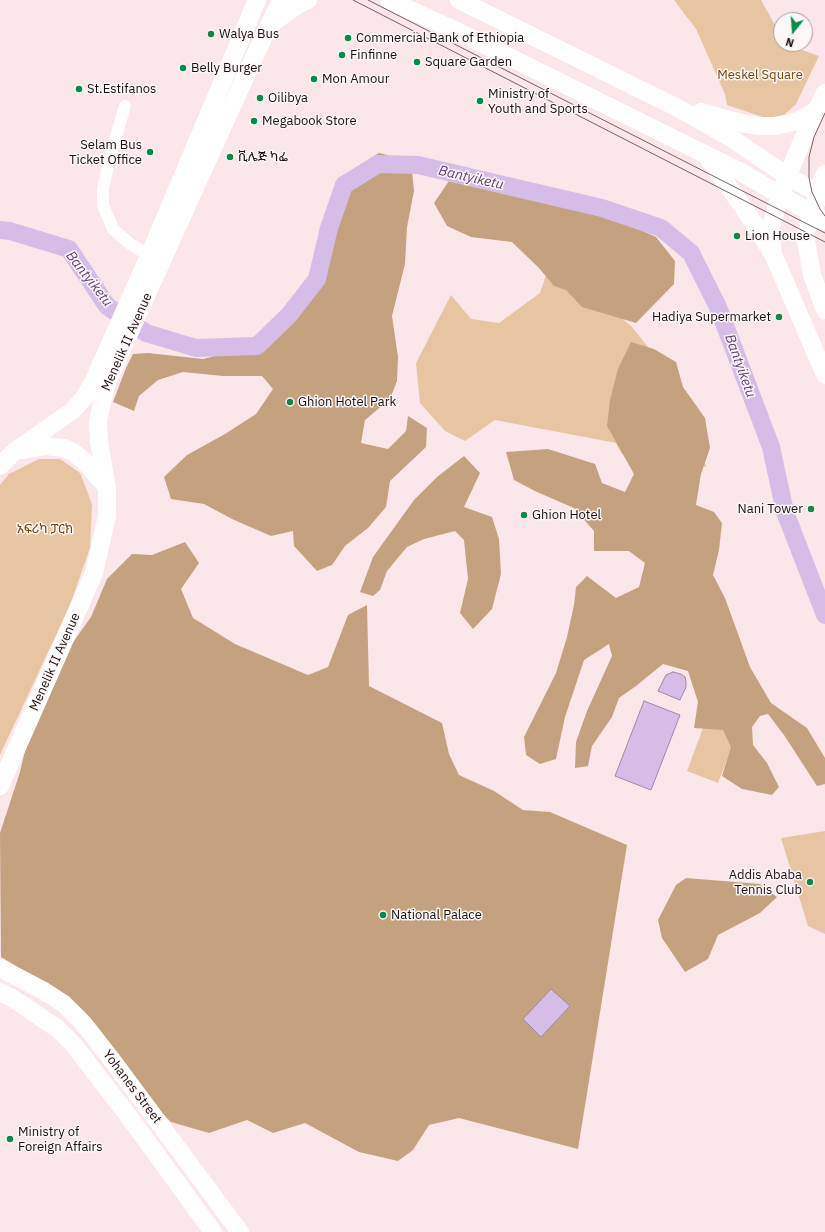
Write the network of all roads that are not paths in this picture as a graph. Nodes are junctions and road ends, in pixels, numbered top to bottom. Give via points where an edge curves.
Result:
1 (244, 0) edge
2 (257, 0) edge
3 (281, 0) edge
4 (308, 0) edge
5 (389, 0) edge
6 (459, 0) edge
7 (246, 24) junction
8 (270, 24) junction
9 (825, 93) edge
10 (125, 106) dead end
11 (678, 108) junction
12 (817, 110) junction
13 (706, 156) junction
14 (825, 174) edge
15 (787, 176) junction
16 (780, 195) junction
17 (821, 195) edge
18 (818, 217) edge
19 (773, 254) junction
20 (151, 264) junction
21 (825, 272) edge
22 (816, 288) junction
23 (825, 310) edge
24 (114, 353) junction
25 (825, 375) edge
26 (15, 451) junction
27 (0, 466) edge
28 (107, 488) junction
29 (0, 786) edge
30 (0, 968) edge
31 (23, 980) junction
32 (6, 995) edge
33 (213, 1232) edge
34 (240, 1232) edge

1 - 7 main road
2 - 7 main road, Menelik II Avenue
3 - 8 main road, Menelik II Avenue
4 - 8 main road
5 - 13 main road
6 - 11 main road
7 - 20 main road, Menelik II Avenue
8 - 20 main road, Menelik II Avenue
9 - 12 main road
10 - 20 street via 109,160 103,205 113,229
11 - 12 main road via 760,126 788,124
11 - 15 main road via 736,141
12 - 15 main road
13 - 16 main road
13 - 19 main road
14 - 17 main road
15 - 16 main road
15 - 17 main road
16 - 18 main road
16 - 19 main road via 771,226
17 - 18 main road
18 - 22 main road via 805,235
19 - 25 main road
20 - 24 main road, Menelik II Avenue
21 - 22 main road
22 - 23 main road
24 - 26 main road, Menelik II Avenue via 84,398 72,411
24 - 28 main road, Menelik II Avenue via 98,420 98,442
26 - 27 main road, Menelik II Avenue
26 - 28 main road via 45,446 64,448 83,460
28 - 29 main road, Menelik II Avenue via 107,516 94,573
30 - 31 main road, Yohanes Street
31 - 32 main road
31 - 34 main road, Yohanes Street via 64,1004 83,1023
32 - 33 main road, Yohanes Street via 58,1029 74,1044

